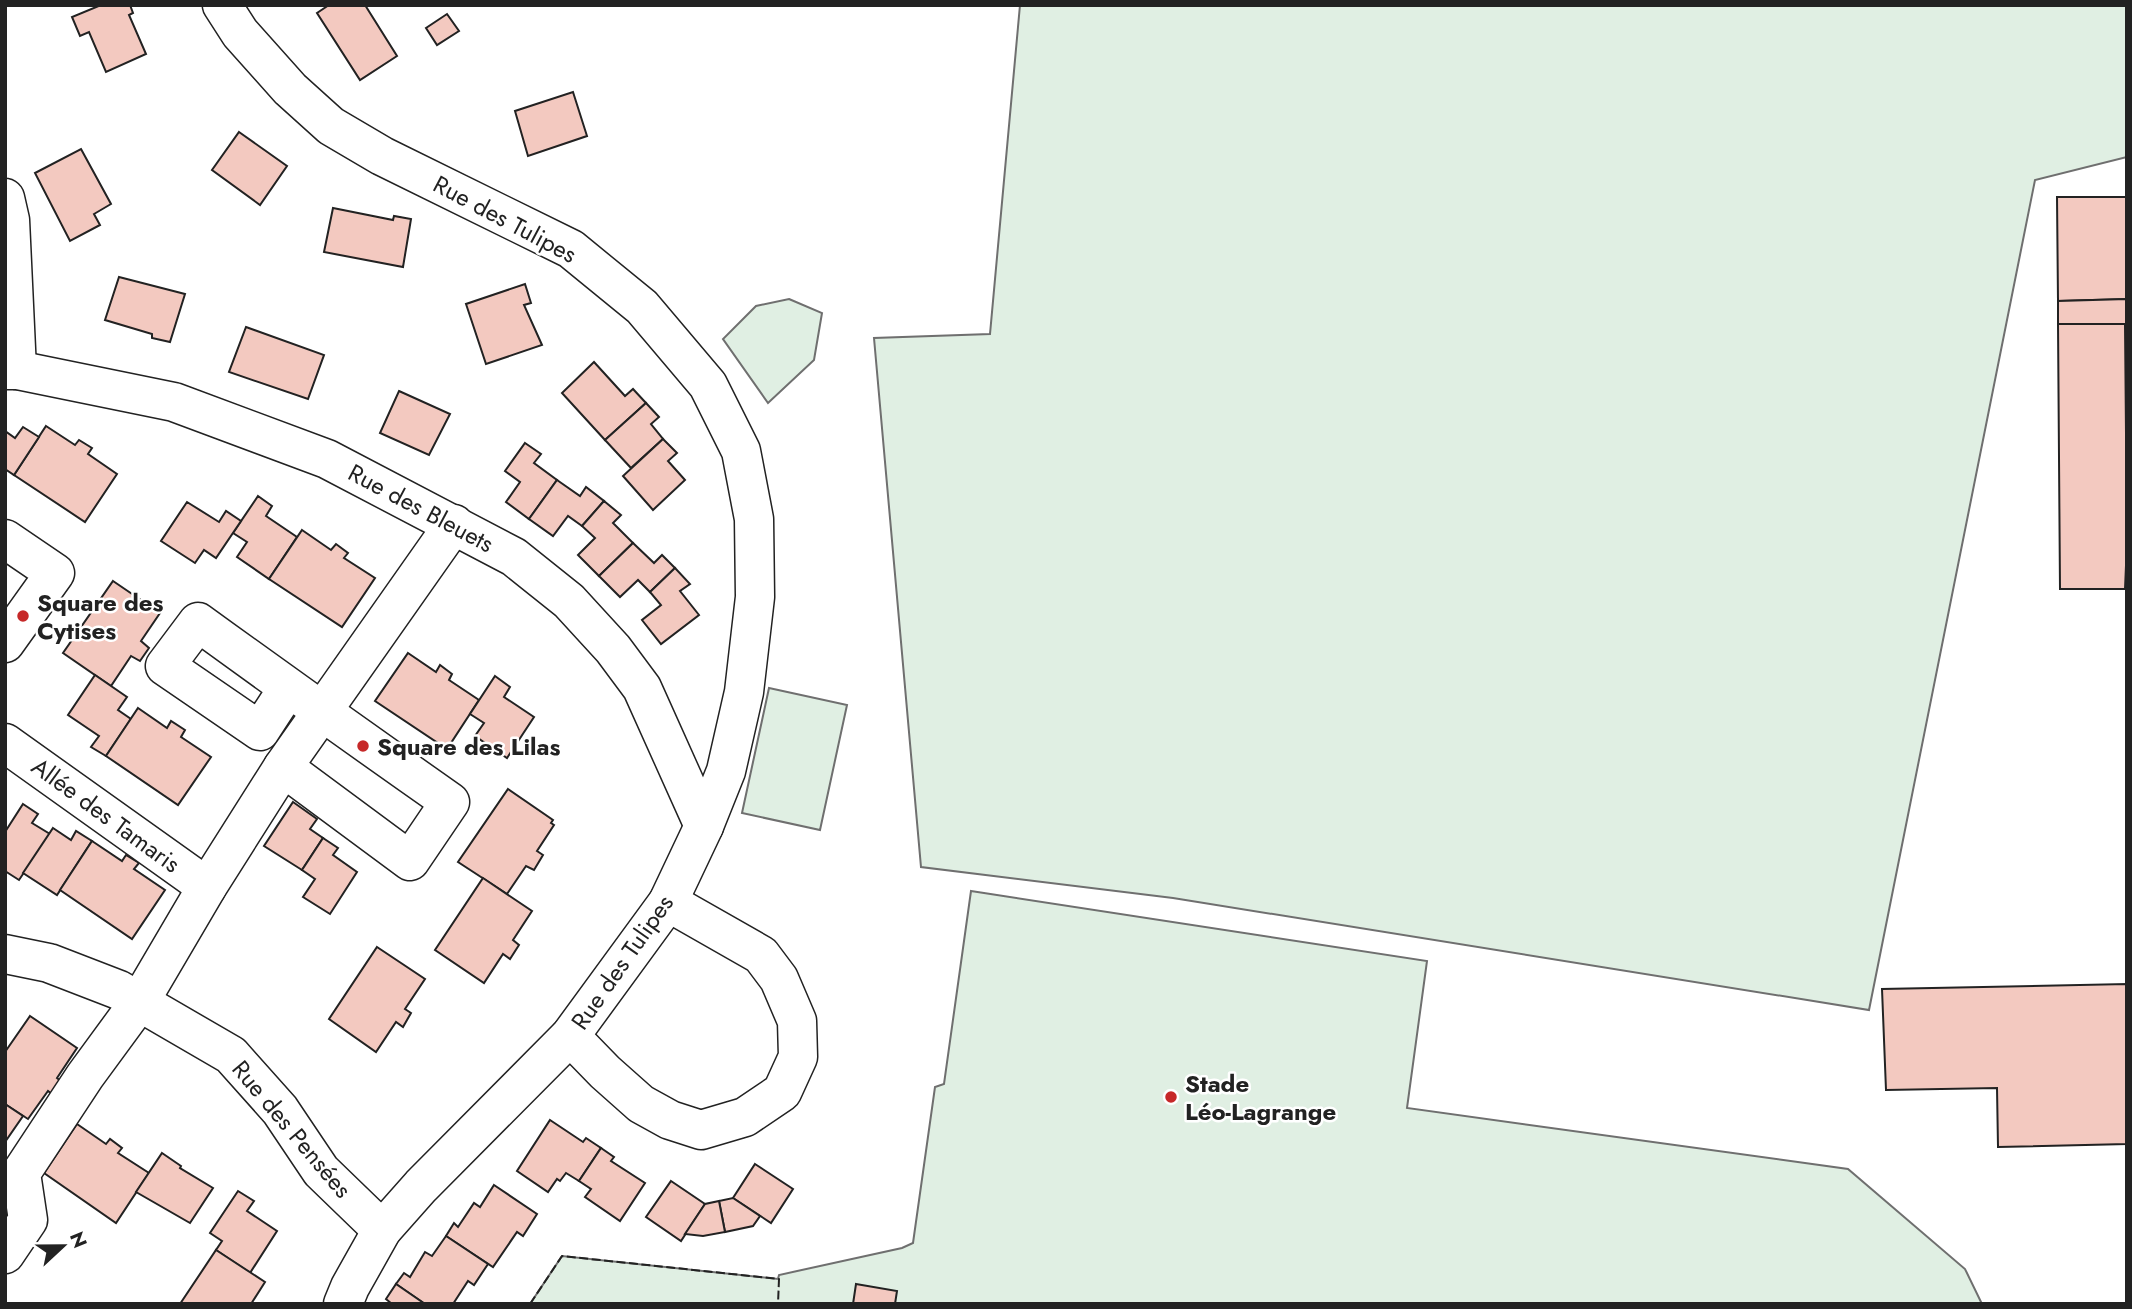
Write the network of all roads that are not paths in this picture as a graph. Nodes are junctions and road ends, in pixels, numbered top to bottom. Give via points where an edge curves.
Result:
1 (222, 5) edge
2 (5, 198) edge
3 (11, 370) edge
4 (454, 524) junction
5 (5, 539) edge
6 (9, 631) edge
7 (288, 688) dead end
8 (322, 712) junction
9 (5, 743) edge
10 (283, 767) junction
11 (704, 826) junction
12 (206, 887) junction
13 (668, 902) junction
14 (5, 954) edge
15 (140, 1001) junction
16 (570, 1036) junction
17 (382, 1230) junction
18 (5, 1254) edge
19 (343, 1304) edge

1 - 11 street, Rue des Tulipes via 240,33 290,89 331,126 571,250 642,307 708,385 741,451 754,519 755,597 744,692 726,771
2 - 3 street via 10,220
3 - 4 street, Rue des Bleuets via 174,402 327,458
4 - 8 street
4 - 11 street, Rue des Bleuets via 514,557 569,601 613,649 642,688
5 - 6 street via 55,573
7 - 8 street
8 - 10 street
8 - 10 street via 450,802 410,861
9 - 12 street, Allée des Tamaris
10 - 12 street
11 - 13 street, Rue des Tulipes
12 - 15 street
13 - 16 street, Rue des Tulipes
13 - 16 street via 761,956 779,979 797,1021 798,1057 782,1092 745,1117 701,1130 641,1104
14 - 15 street, Rue des Pensées via 49,963
15 - 17 street, Rue des Pensées via 231,1055 280,1111 321,1171
15 - 18 street via 21,1173 28,1220
16 - 17 street, Rue des Tulipes
17 - 19 street, Rue des Tulipes

